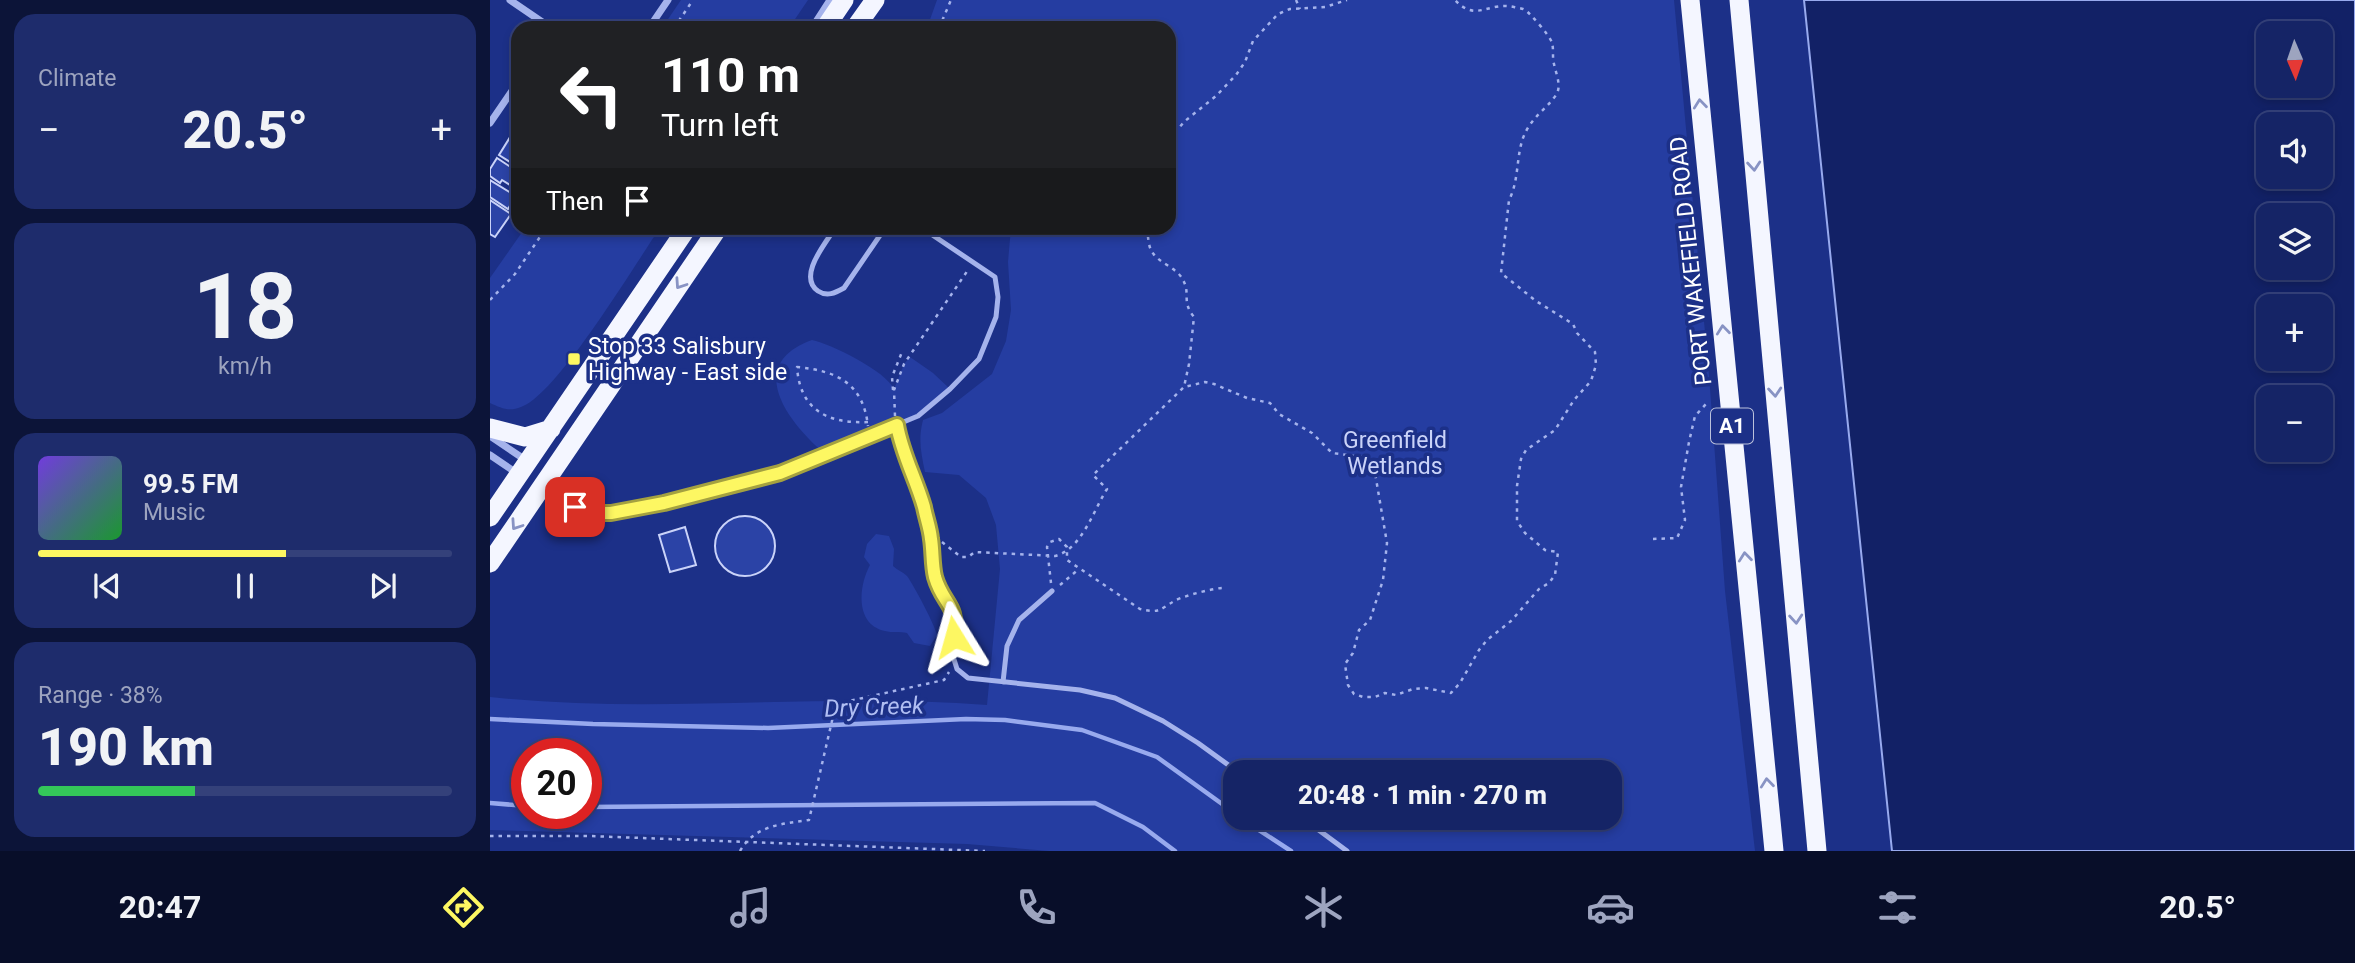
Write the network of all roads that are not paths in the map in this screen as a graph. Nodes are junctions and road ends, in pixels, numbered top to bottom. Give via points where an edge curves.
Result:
1 (510, 0) edge
2 (668, 0) edge
3 (830, 0) edge
4 (844, 0) edge
5 (875, 0) edge
6 (1690, 0) edge
7 (1739, 0) edge
8 (541, 21) edge
9 (654, 21) edge
10 (816, 21) edge
11 (830, 21) edge
12 (860, 21) edge
13 (511, 92) edge
14 (490, 123) edge
15 (682, 235) edge
16 (713, 235) edge
17 (831, 235) edge
18 (880, 235) edge
19 (933, 235) edge
20 (897, 425) junction
21 (490, 428) edge
22 (551, 429) junction
23 (490, 436) edge
24 (490, 455) edge
25 (523, 468) junction
26 (544, 484) junction
27 (490, 517) edge
28 (490, 563) edge
29 (1052, 591) road end
30 (1003, 682) junction
31 (1223, 761) edge
32 (1319, 830) edge
33 (1347, 851) edge
34 (1774, 851) edge
35 (1817, 851) edge

1 - 8 street
2 - 9 street
3 - 10 street
4 - 11 highway
5 - 12 highway
34 -> 6 highway, PORT WAKEFIELD ROAD / A1
7 -> 35 highway, A1
13 - 14 street
15 - 22 highway
16 -> 26 highway
17 - 18 lane via 809,272 810,282 825,294 844,288
19 - 20 lane via 995,277 996,317 979,359 918,416
20 - 26 lane via 780,473 640,509 594,513 575,507
20 - 30 lane via 931,535 934,575 956,621 952,653 957,669 968,678
21 - 22 highway via 525,436
22 - 25 highway
23 - 25 street
24 - 25 street
25 - 26 highway
25 - 27 highway
26 -> 28 highway
29 - 30 lane via 1019,620 1007,646
30 - 31 lane via 1115,698 1163,721
32 - 33 lane

